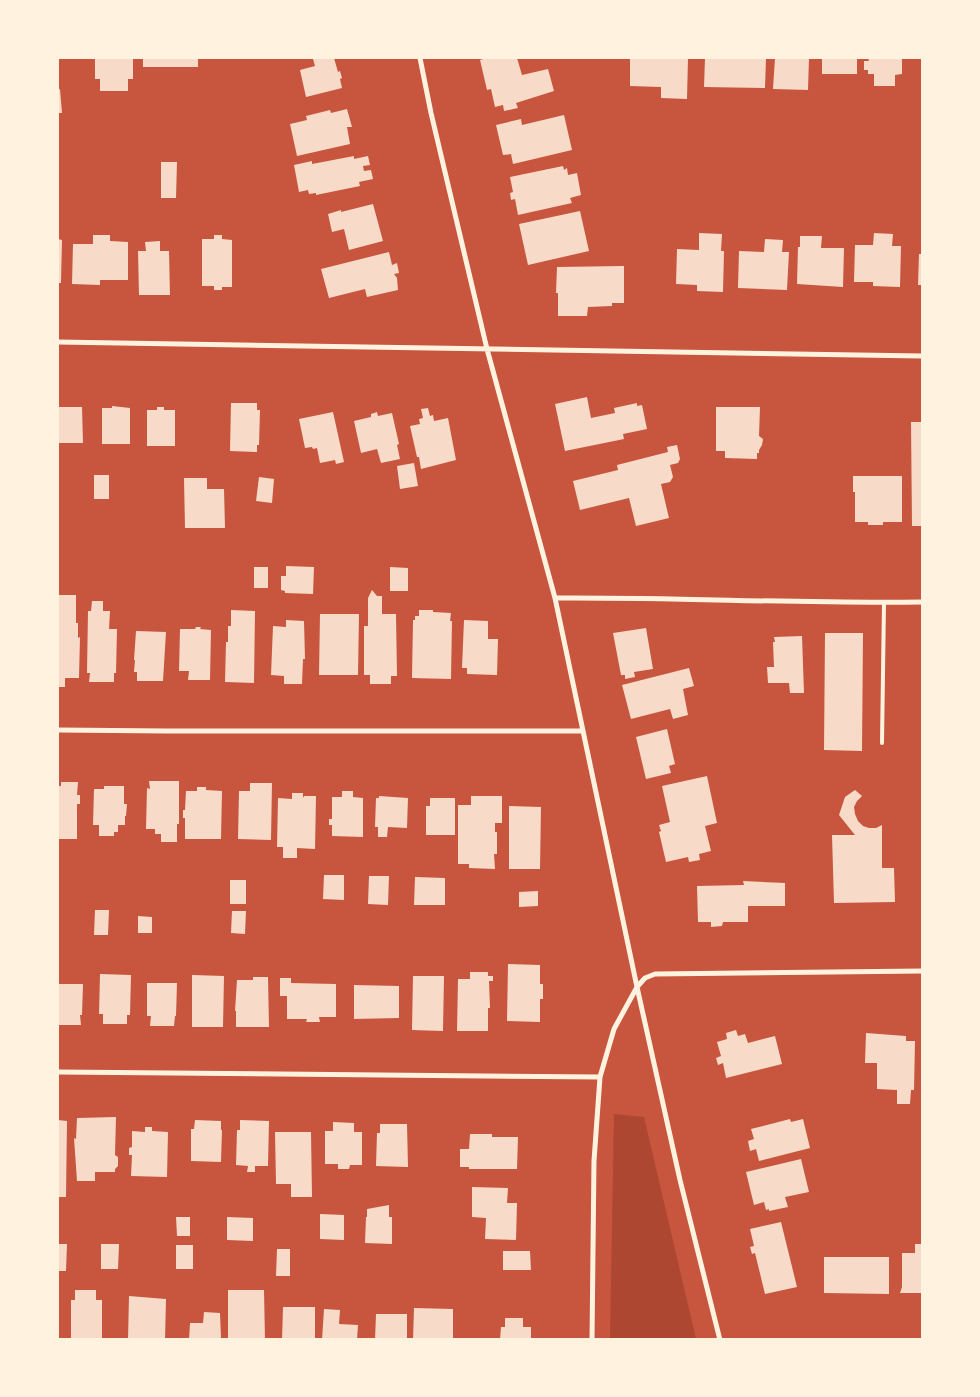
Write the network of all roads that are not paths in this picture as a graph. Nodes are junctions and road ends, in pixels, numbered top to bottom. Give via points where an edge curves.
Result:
1 (420, 58) edge
2 (58, 342) edge
3 (487, 349) junction
4 (922, 356) edge
5 (555, 598) junction
6 (922, 602) edge
7 (884, 603) junction
8 (58, 730) edge
9 (582, 731) junction
10 (882, 743) dead end
11 (922, 971) edge
12 (637, 987) junction
13 (58, 1072) edge
14 (600, 1077) junction
15 (592, 1340) edge
16 (720, 1340) edge

1 - 3 street
2 - 3 street
3 - 4 street
3 - 5 street
5 - 7 street
5 - 9 street
6 - 7 street
7 - 10 lane
8 - 9 street
9 - 12 street
11 - 12 street via 655,974 645,978
12 - 14 street via 614,1029
12 - 16 street
13 - 14 street
14 - 15 street via 594,1161

